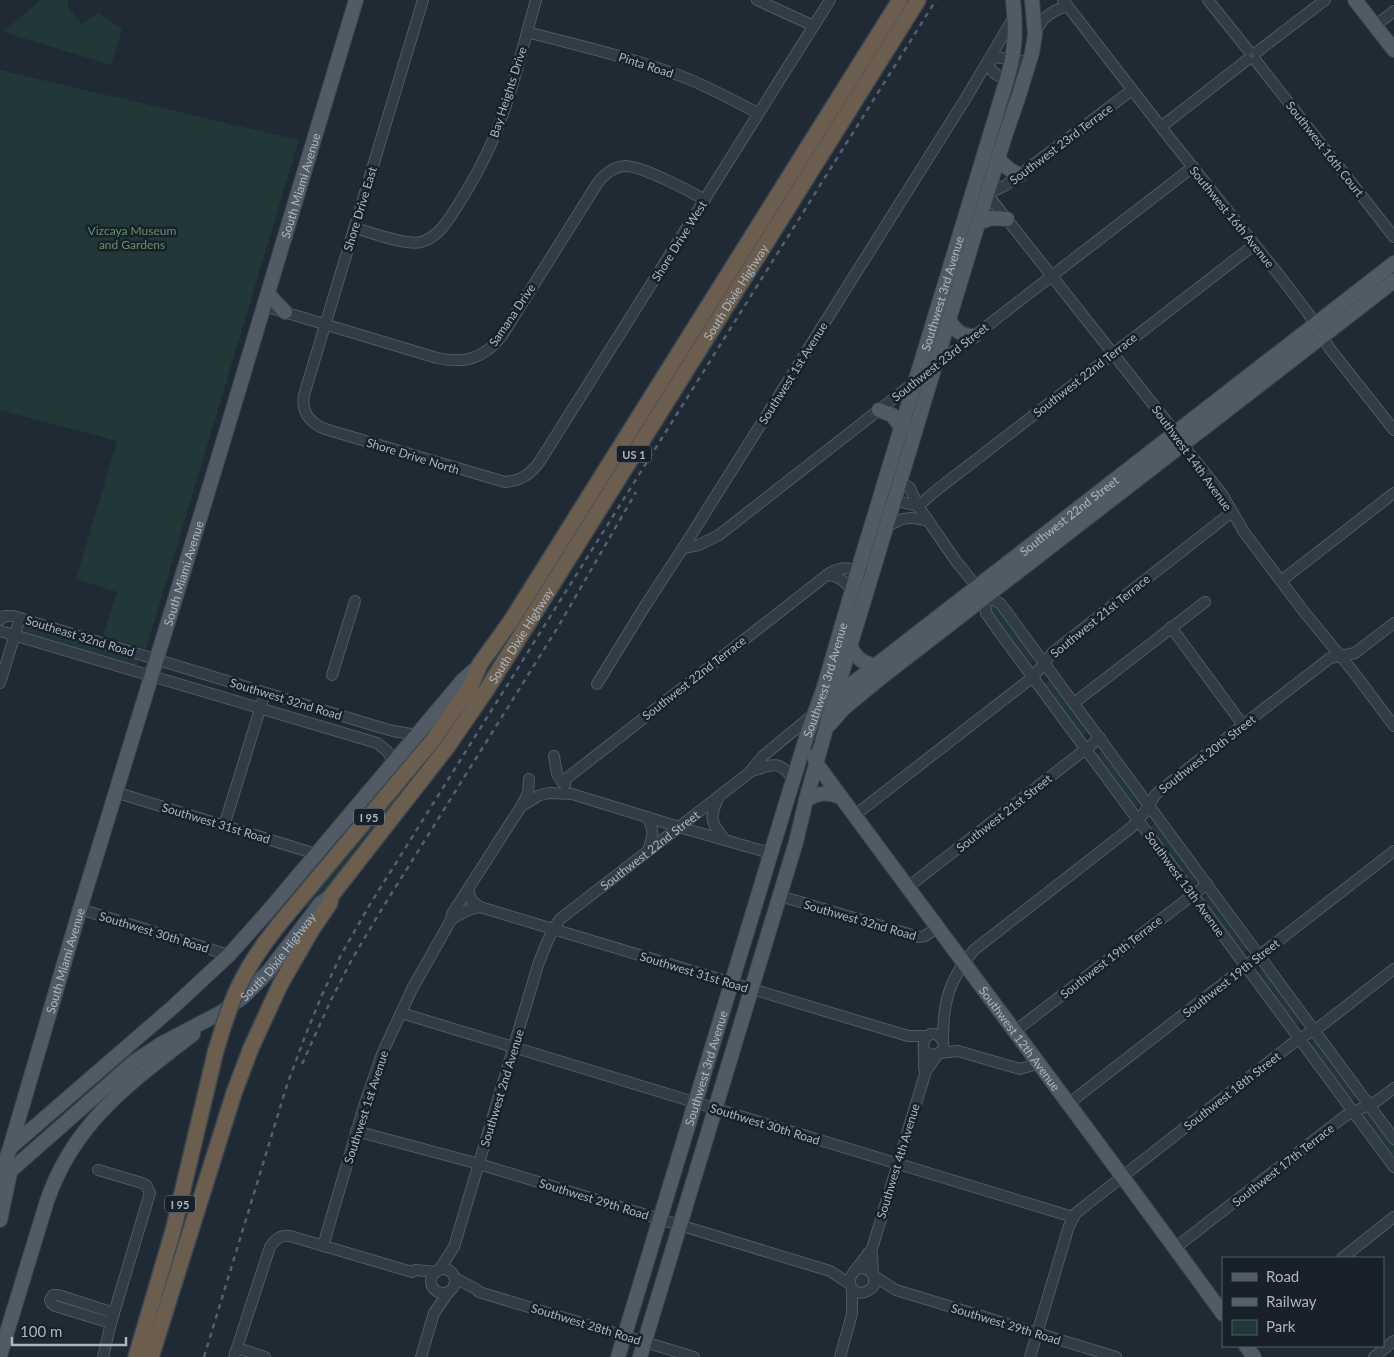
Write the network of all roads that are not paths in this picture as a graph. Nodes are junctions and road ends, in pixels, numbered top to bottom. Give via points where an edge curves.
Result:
1 (356, 0) edge
2 (423, 0) edge
3 (536, 0) edge
4 (757, 0) edge
5 (830, 0) edge
6 (900, 0) edge
7 (918, 0) edge
8 (1013, 0) edge
9 (1032, 0) edge
10 (1057, 0) edge
11 (1208, 0) edge
12 (1325, 0) edge
13 (1355, 0) edge
14 (1065, 3) edge
15 (1394, 11) edge
16 (1014, 17) junction
17 (814, 26) junction
18 (1375, 26) junction
19 (527, 32) junction
20 (1035, 34) junction
21 (1394, 50) edge
22 (1252, 56) junction
23 (1013, 60) junction
24 (988, 62) junction
25 (1029, 62) junction
26 (1007, 79) junction
27 (1132, 90) junction
28 (758, 113) junction
29 (1161, 127) junction
30 (998, 158) junction
31 (1193, 167) junction
32 (1020, 175) junction
33 (980, 192) junction
34 (705, 200) junction
35 (1007, 219) junction
36 (978, 224) junction
37 (355, 228) junction
38 (1394, 237) edge
39 (1254, 245) junction
40 (1394, 263) edge
41 (1051, 275) junction
42 (1394, 281) edge
43 (266, 300) junction
44 (285, 312) joint
45 (949, 320) junction
46 (326, 324) junction
47 (1314, 324) junction
48 (974, 336) junction
49 (1322, 337) junction
50 (1113, 353) junction
51 (935, 365) junction
52 (916, 380) junction
53 (879, 410) junction
54 (308, 417) joint
55 (902, 428) junction
56 (1394, 430) edge
57 (1175, 432) junction
58 (1183, 445) junction
59 (886, 477) junction
60 (522, 478) joint
61 (901, 482) junction
62 (1394, 493) edge
63 (881, 494) junction
64 (896, 499) junction
65 (918, 506) junction
66 (1232, 512) junction
67 (928, 521) junction
68 (887, 527) junction
69 (683, 548) junction
70 (858, 570) junction
71 (873, 574) junction
72 (827, 575) junction
73 (1281, 581) junction
74 (852, 590) junction
75 (980, 592) junction
76 (355, 601) dead end
77 (1205, 602) dead end
78 (2, 618) edge
79 (20, 618) junction
80 (1394, 623) edge
81 (1171, 628) junction
82 (0, 631) edge
83 (15, 635) junction
84 (850, 646) junction
85 (1341, 656) junction
86 (156, 660) junction
87 (1044, 662) junction
88 (480, 664) junction
89 (875, 665) junction
90 (332, 675) dead end
91 (151, 677) junction
92 (1033, 677) junction
93 (0, 683) edge
94 (597, 684) dead end
95 (265, 693) junction
96 (835, 696) junction
97 (1074, 703) junction
98 (260, 708) junction
99 (815, 713) junction
100 (1243, 726) junction
101 (1394, 726) edge
102 (827, 727) junction
103 (808, 732) junction
104 (417, 735) junction
105 (1100, 738) junction
106 (1086, 749) junction
107 (554, 756) dead end
108 (394, 762) junction
109 (816, 762) junction
110 (749, 773) junction
111 (529, 779) dead end
112 (793, 780) junction
113 (562, 782) junction
114 (115, 792) junction
115 (572, 794) junction
116 (719, 796) junction
117 (841, 797) junction
118 (806, 800) junction
119 (522, 805) junction
120 (1149, 805) junction
121 (855, 815) junction
122 (647, 817) junction
123 (1138, 820) junction
124 (224, 826) junction
125 (679, 827) junction
126 (725, 840) junction
127 (648, 851) junction
128 (1394, 851) edge
129 (770, 853) junction
130 (316, 854) junction
131 (785, 878) junction
132 (1207, 884) junction
133 (908, 887) junction
134 (468, 890) junction
135 (1193, 894) junction
136 (332, 896) junction
137 (780, 896) junction
138 (480, 907) junction
139 (80, 909) junction
140 (451, 920) junction
141 (938, 927) junction
142 (553, 930) junction
143 (229, 955) junction
144 (1260, 956) junction
145 (964, 961) junction
146 (1246, 966) junction
147 (1394, 969) edge
148 (731, 983) junction
149 (751, 989) junction
150 (944, 1012) junction
151 (401, 1013) junction
152 (217, 1016) junction
153 (1315, 1030) junction
154 (1015, 1031) junction
155 (929, 1035) junction
156 (908, 1036) junction
157 (1300, 1039) junction
158 (943, 1040) junction
159 (514, 1048) junction
160 (924, 1049) junction
161 (958, 1051) junction
162 (939, 1054) junction
163 (1037, 1061) junction
164 (926, 1071) junction
165 (1394, 1088) edge
166 (25, 1097) junction
167 (695, 1103) junction
168 (1068, 1104) junction
169 (1369, 1105) junction
170 (715, 1108) junction
171 (1354, 1112) junction
172 (50, 1113) junction
173 (356, 1131) junction
174 (1394, 1139) edge
175 (5, 1152) edge
176 (479, 1164) junction
177 (898, 1164) junction
178 (1394, 1167) edge
179 (98, 1170) dead end
180 (6, 1173) edge
181 (1122, 1177) junction
182 (0, 1180) edge
183 (1073, 1217) junction
184 (1394, 1218) edge
185 (660, 1219) junction
186 (0, 1220) edge
187 (679, 1226) junction
188 (323, 1246) junction
189 (454, 1247) junction
190 (1175, 1248) junction
191 (871, 1252) junction
192 (1343, 1257) edge
193 (856, 1270) junction
194 (437, 1271) junction
195 (830, 1271) junction
196 (412, 1272) junction
197 (873, 1275) junction
198 (455, 1277) junction
199 (851, 1286) junction
200 (433, 1288) junction
201 (896, 1290) junction
202 (450, 1291) junction
203 (869, 1291) junction
204 (479, 1292) junction
205 (434, 1313) junction
206 (1222, 1313) edge
207 (852, 1314) junction
208 (113, 1318) junction
209 (1038, 1334) junction
210 (625, 1336) junction
211 (1394, 1341) edge
212 (644, 1342) junction
213 (235, 1353) edge
214 (0, 1355) edge
215 (103, 1357) edge
216 (136, 1357) edge
217 (151, 1357) edge
218 (265, 1357) edge
219 (421, 1357) edge
220 (618, 1357) edge
221 (640, 1357) edge
222 (694, 1357) edge
223 (840, 1357) edge
224 (1030, 1357) edge
225 (1116, 1357) edge
226 (1374, 1357) edge

1 - 43 main road, South Miami Avenue
2 - 37 street, Shore Drive East
3 - 19 street, Bay Heights Drive
4 - 17 street
5 - 17 street, Shore Drive West
6 - 88 highway, South Dixie Highway / US 1 via 511,621
7 - 136 highway, South Dixie Highway / US 1 via 487,688 448,746
8 - 16 main road, Southwest 3rd Avenue
9 - 20 main road, Southwest 3rd Avenue
10 - 14 street, Southwest 16th Avenue
11 - 22 street, Southwest 16th Court
12 - 22 street
13 - 18 main road
14 - 20 street via 1047,15
14 - 27 street, Southwest 16th Avenue
15 - 18 street
16 - 23 main road, Southwest 3rd Avenue
16 - 24 street, Southwest 1st Avenue
17 - 28 street, Shore Drive West
18 - 21 main road
19 - 28 street, Pinta Road via 640,62 703,86
19 - 37 street, Bay Heights Drive via 492,142 473,181 443,227 434,236 415,243
20 - 25 main road, Southwest 3rd Avenue
22 - 29 street
22 - 38 street, Southwest 16th Court
23 - 24 street via 996,57
23 - 25 street
23 - 26 main road, Southwest 3rd Avenue
24 - 26 street via 993,73
24 - 69 street, Southwest 1st Avenue
25 - 30 main road, Southwest 3rd Avenue
26 - 33 main road, Southwest 3rd Avenue
27 - 29 street, Southwest 16th Avenue
27 - 32 street, Southwest 23rd Terrace
28 - 34 street, Shore Drive West
29 - 31 street, Southwest 16th Avenue
30 - 32 main road via 1004,166
30 - 33 main road, Southwest 3rd Avenue
31 - 39 street, Southwest 16th Avenue
31 - 41 street, Southwest 23rd Street
32 - 33 street, Southwest 23rd Terrace via 1006,185
33 - 35 street, Southwest 14th Avenue
33 - 36 main road, Southwest 3rd Avenue
33 - 52 main road, Southwest 3rd Avenue
34 - 46 street, Samana Drive via 632,167 620,167 607,173 501,336 489,350 469,360 437,358
34 - 60 street, Shore Drive West via 540,461
35 - 36 main road via 992,218
35 - 41 street, Southwest 14th Avenue
36 - 45 main road, Southwest 3rd Avenue
37 - 46 street, Shore Drive East
39 - 47 street, Southwest 16th Avenue
39 - 50 street, Southwest 22nd Terrace
40 - 47 main road, Southwest 22nd Street
41 - 48 street, Southwest 23rd Street
41 - 50 street, Southwest 14th Avenue
42 - 49 main road, Southwest 22nd Street
43 - 44 main road
43 - 86 main road, South Miami Avenue
44 - 46 street, Samana Drive
45 - 48 main road via 959,333
45 - 51 main road, Southwest 3rd Avenue
46 - 54 street, Shore Drive East via 303,402
47 - 49 street, Southwest 16th Avenue
47 - 57 main road, Southwest 22nd Street
48 - 51 street, Southwest 23rd Street
49 - 56 street, Southwest 16th Avenue
49 - 58 main road, Southwest 22nd Street
50 - 57 street, Southwest 14th Avenue
50 - 65 street, Southwest 22nd Terrace
51 - 52 street, Southwest 23rd Street
51 - 61 main road, Southwest 3rd Avenue
52 - 53 street, Southwest 23rd Street
52 - 55 main road, Southwest 3rd Avenue
53 - 55 main road via 892,415
53 - 69 street, Southwest 23rd Street via 719,535 699,545
54 - 60 street, Shore Drive North via 325,429 500,482
55 - 59 main road, Southwest 3rd Avenue
57 - 58 street, Southwest 14th Avenue
57 - 75 main road, Southwest 22nd Street
58 - 66 street, Southwest 14th Avenue via 1222,494
58 - 75 main road, Southwest 22nd Street
59 - 61 street
59 - 63 main road, Southwest 3rd Avenue
61 - 64 main road, Southwest 3rd Avenue
61 - 65 street, Southwest 13th Avenue via 910,488
62 - 73 street
63 - 64 street
63 - 70 main road, Southwest 3rd Avenue
64 - 65 street
64 - 68 main road, Southwest 3rd Avenue
65 - 67 street, Southwest 13th Avenue
66 - 73 street, Southwest 14th Avenue
66 - 87 street, Southwest 21st Terrace
67 - 68 street via 905,518
67 - 75 street, Southwest 13th Avenue
68 - 71 main road, Southwest 3rd Avenue
69 - 94 street, Southwest 1st Avenue
70 - 71 street, Southwest 22nd Terrace
70 - 72 street, Southwest 22nd Terrace via 841,568
70 - 74 main road, Southwest 3rd Avenue
71 - 84 main road, Southwest 3rd Avenue
72 - 74 street via 838,577
72 - 113 street, Southwest 22nd Terrace
73 - 85 street, Southwest 14th Avenue
74 - 99 main road, Southwest 3rd Avenue
75 - 87 street, Southwest 13th Avenue via 1000,604
75 - 89 main road, Southwest 22nd Street
75 - 92 street, Southwest 13th Avenue via 986,614
75 - 102 main road, Southwest 22nd Street via 844,708
76 - 90 street
77 - 81 street
78 - 79 street, Southeast 32nd Road via 8,615
79 - 83 street
79 - 86 street, Southeast 32nd Road
80 - 85 street, Southwest 20th Street via 1355,653
81 - 97 street
81 - 100 street
82 - 83 street, Southeast 32nd Road
83 - 91 street, Southeast 32nd Road
83 - 93 street
84 - 89 main road via 859,659
84 - 96 main road, Southwest 3rd Avenue
85 - 100 street, Southwest 20th Street via 1330,658
85 - 101 street, Southwest 14th Avenue
86 - 91 main road, South Miami Avenue
86 - 95 street, Southwest 32nd Road
87 - 92 street, Southwest 21st Terrace
87 - 97 street, Southwest 13th Avenue
88 - 104 main road, South Dixie Highway
88 - 216 highway, I 95, bridge via 471,686 434,740 295,905 246,972 231,1004 216,1050 173,1231
89 - 96 main road, Southwest 22nd Street
91 - 98 street, Southwest 32nd Road
91 - 114 main road, South Miami Avenue
92 - 106 street, Southwest 13th Avenue
92 - 121 street, Southwest 21st Terrace
95 - 98 street
95 - 104 street, Southwest 32nd Road via 382,728
96 - 99 main road, Southwest 22nd Street
96 - 102 main road, Southwest 3rd Avenue
97 - 105 street, Southwest 13th Avenue
98 - 108 street, Southwest 32nd Road via 377,743
98 - 124 street
99 - 103 main road, Southwest 3rd Avenue
99 - 110 street, Southwest 22nd Street via 763,756
100 - 120 street, Southwest 20th Street via 1156,794
102 - 109 main road, Southwest 3rd Avenue
103 - 109 main road
103 - 112 main road, Southwest 3rd Avenue
104 - 108 main road, South Dixie Highway
105 - 106 street, Southwest 21st Street
105 - 120 street, Southwest 13th Avenue
106 - 123 street, Southwest 13th Avenue
106 - 133 street, Southwest 21st Street
107 - 113 street
108 - 130 main road, South Dixie Highway
109 - 117 main road, Southwest 12th Avenue
109 - 118 main road, Southwest 3rd Avenue
110 - 112 street, Southwest 22nd Street via 777,764 785,768
110 - 116 street, Southwest 22nd Street
111 - 119 street, Southwest 1st Avenue via 528,793
112 - 129 main road, Southwest 3rd Avenue
113 - 115 street
114 - 124 street, Southwest 31st Road
114 - 139 main road, South Miami Avenue
115 - 119 street via 540,795
115 - 122 street
116 - 125 street, Southwest 22nd Street
116 - 126 street via 712,821
117 - 118 main road via 826,793
117 - 121 main road, Southwest 12th Avenue
118 - 131 main road, Southwest 3rd Avenue
119 - 134 street, Southwest 1st Avenue
120 - 123 street, Southwest 20th Street
120 - 132 street, Southwest 13th Avenue
121 - 133 main road, Southwest 12th Avenue
122 - 125 street
122 - 127 street via 653,834
123 - 135 street, Southwest 13th Avenue
123 - 145 street, Southwest 20th Street via 976,948
124 - 130 street, Southwest 31st Road
125 - 126 street
125 - 127 street, Southwest 22nd Street
126 - 129 street
127 - 142 street, Southwest 22nd Street via 560,919
128 - 144 street, Southwest 19th Street
129 - 131 main road via 776,857
129 - 148 main road, Southwest 3rd Avenue
130 - 143 main road, South Dixie Highway
131 - 137 main road, Southwest 3rd Avenue
132 - 135 street, Southwest 19th Terrace
132 - 144 street, Southwest 13th Avenue
133 - 141 main road, Southwest 12th Avenue
134 - 138 street via 472,901
134 - 140 street, Southwest 1st Avenue
135 - 146 street, Southwest 13th Avenue
135 - 154 street, Southwest 19th Terrace
136 - 152 main road, South Dixie Highway via 320,904 261,980
136 - 217 highway, I 95 via 280,985 248,1055
137 - 141 street, Southwest 32nd Road via 919,937
137 - 149 main road, Southwest 3rd Avenue
138 - 140 street via 458,914
138 - 142 street, Southwest 31st Road
139 - 143 street, Southwest 30th Road
139 - 166 main road, South Miami Avenue
140 - 151 street, Southwest 1st Avenue
141 - 145 main road, Southwest 12th Avenue
142 - 148 street, Southwest 31st Road
142 - 159 street, Southwest 2nd Avenue via 538,965
143 - 172 main road, South Dixie Highway
144 - 146 street, Southwest 19th Street
144 - 153 street, Southwest 13th Avenue
145 - 150 street via 954,978
145 - 154 main road, Southwest 12th Avenue
146 - 157 street, Southwest 13th Avenue
146 - 168 street, Southwest 19th Street
147 - 153 street, Southwest 18th Street
148 - 149 street, Southwest 31st Road
148 - 167 main road, Southwest 3rd Avenue
149 - 156 street, Southwest 31st Road
149 - 170 main road, Southwest 3rd Avenue
150 - 155 street
150 - 158 street
151 - 159 street, Southwest 30th Road
151 - 173 street, Southwest 1st Avenue via 372,1079
152 - 180 main road, South Dixie Highway via 134,1062
152 - 214 main road via 112,1100 73,1146 46,1201
153 - 157 street, Southwest 18th Street
153 - 169 street, Southwest 13th Avenue
154 - 163 main road, Southwest 12th Avenue
155 - 156 street, Southwest 31st Road
155 - 158 street via 937,1035
155 - 160 street via 924,1041
156 - 160 street, Southwest 31st Road
157 - 171 street, Southwest 13th Avenue
157 - 181 street, Southwest 18th Street
158 - 161 street
158 - 162 street via 944,1048
159 - 167 street, Southwest 30th Road
159 - 176 street, Southwest 2nd Avenue
160 - 162 street via 930,1055
160 - 164 street, Southwest 4th Avenue
161 - 162 street
161 - 163 street via 1020,1069
162 - 164 street, Southwest 4th Avenue
163 - 168 main road, Southwest 12th Avenue
164 - 177 street, Southwest 4th Avenue
165 - 169 street, Southwest 17th Terrace
166 - 172 main road via 36,1111
166 - 175 main road, South Miami Avenue
167 - 170 street, Southwest 30th Road
167 - 185 main road, Southwest 3rd Avenue
168 - 181 main road, Southwest 12th Avenue
169 - 171 street, Southwest 17th Terrace
169 - 174 street, Southwest 13th Avenue
170 - 177 street, Southwest 30th Road
170 - 187 main road, Southwest 3rd Avenue
171 - 178 street, Southwest 13th Avenue
171 - 190 street, Southwest 17th Terrace
172 - 175 main road, South Dixie Highway
173 - 176 street, Southwest 29th Road
173 - 188 street, Southwest 1st Avenue
175 - 180 main road, South Miami Avenue
176 - 185 street, Southwest 29th Road
176 - 189 street, Southwest 2nd Avenue
177 - 183 street, Southwest 30th Road
177 - 191 street, Southwest 4th Avenue
179 - 208 street via 142,1183 149,1189
180 - 182 main road, South Dixie Highway
180 - 186 main road, South Miami Avenue
181 - 183 street, Southwest 18th Street
181 - 190 main road, Southwest 12th Avenue
183 - 209 street
184 - 192 street
185 - 187 street, Southwest 29th Road
185 - 210 main road, Southwest 3rd Avenue
187 - 195 street, Southwest 29th Road
187 - 212 main road, Southwest 3rd Avenue
188 - 196 street
188 - 213 street via 290,1236 278,1237 270,1247
189 - 194 street, Southwest 2nd Avenue
189 - 198 street, Southwest 2nd Avenue
190 - 206 main road, Southwest 12th Avenue
191 - 193 street, Southwest 4th Avenue
191 - 197 street, Southwest 4th Avenue
193 - 195 street, Southwest 29th Road
193 - 197 street via 864,1268
193 - 199 street via 850,1277
194 - 196 street
194 - 198 street via 446,1269
194 - 200 street via 431,1278
195 - 199 street, Southwest 29th Road
196 - 200 street
197 - 201 street, Southwest 29th Road
197 - 203 street via 874,1286
198 - 202 street
198 - 204 street, Southwest 28th Road
199 - 203 street via 861,1293
199 - 207 street
200 - 202 street via 442,1294
200 - 205 street
201 - 203 street, Southwest 29th Road
201 - 209 street, Southwest 29th Road
202 - 204 street, Southwest 28th Road
202 - 205 street
203 - 207 street
204 - 210 street, Southwest 28th Road
205 - 219 street
207 - 223 street
208 - 208 street via 58,1294 50,1300 55,1306
208 - 215 street
209 - 224 street
209 - 225 street, Southwest 29th Road
210 - 212 street, Southwest 28th Road
210 - 220 main road, Southwest 3rd Avenue
211 - 226 street
212 - 221 main road, Southwest 3rd Avenue
212 - 222 street, Southwest 28th Road
213 - 218 street

